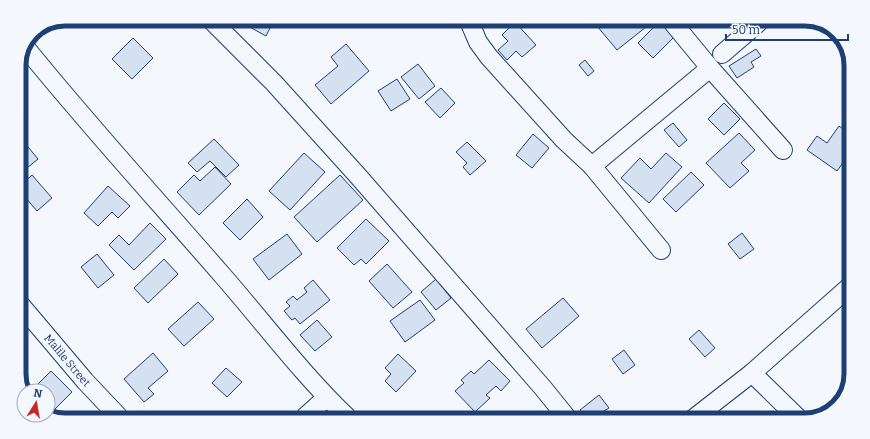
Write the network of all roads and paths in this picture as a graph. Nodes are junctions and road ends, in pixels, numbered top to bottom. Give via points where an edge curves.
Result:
1 (217, 26) edge
2 (471, 26) edge
3 (675, 26) edge
4 (755, 26) edge
5 (29, 51) edge
6 (722, 54) dead end
7 (710, 68) junction
8 (784, 150) dead end
9 (592, 166) junction
10 (662, 250) dead end
11 (844, 292) edge
12 (26, 311) edge
13 (752, 373) junction
14 (326, 398) junction
15 (115, 413) edge
16 (309, 413) edge
17 (343, 413) edge
18 (563, 413) edge
19 (701, 413) edge
20 (793, 413) edge

1 - 18 street via 274,83 358,176
2 - 9 street via 489,57 564,140
3 - 7 street
4 - 6 street
5 - 14 street
7 - 8 street
7 - 9 street
9 - 10 street
11 - 13 street
12 - 15 street, Malile Street
13 - 19 street
13 - 20 street
14 - 16 street
14 - 17 street

